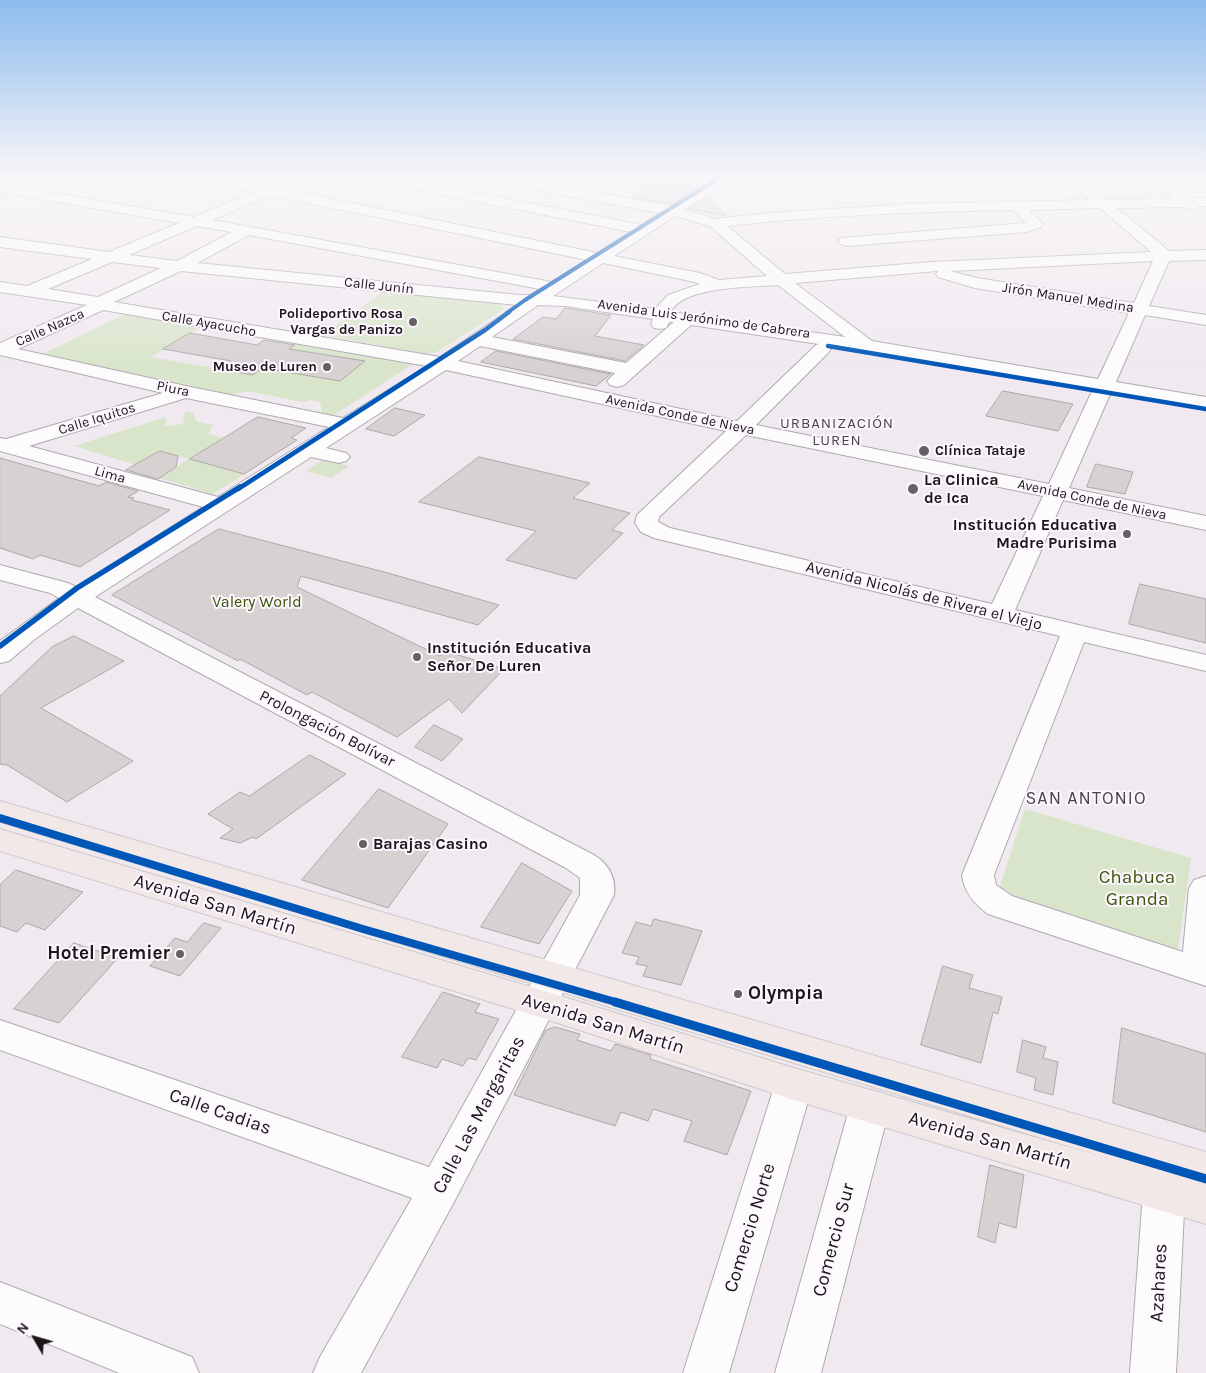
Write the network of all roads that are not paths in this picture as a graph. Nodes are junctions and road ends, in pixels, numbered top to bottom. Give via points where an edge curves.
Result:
1 (151, 240) edge
2 (228, 240) edge
3 (291, 240) edge
4 (518, 240) edge
5 (622, 240) edge
6 (736, 240) edge
7 (859, 240) edge
8 (1146, 240) edge
9 (846, 241) joint
10 (0, 242) edge
11 (1164, 255) junction
12 (1206, 255) edge
13 (595, 256) junction
14 (110, 257) junction
15 (179, 266) junction
16 (932, 267) junction
17 (871, 271) junction
18 (783, 280) junction
19 (718, 285) junction
20 (0, 287) edge
21 (29, 291) junction
22 (540, 297) junction
23 (0, 303) edge
24 (100, 304) junction
25 (1139, 309) junction
26 (662, 320) junction
27 (1206, 320) edge
28 (684, 322) junction
29 (478, 340) junction
30 (867, 345) junction
31 (822, 349) junction
32 (0, 350) edge
33 (570, 358) junction
34 (890, 360) junction
35 (430, 361) junction
36 (631, 370) junction
37 (534, 384) junction
38 (186, 392) junction
39 (1101, 392) junction
40 (596, 398) junction
41 (1206, 403) edge
42 (1206, 418) edge
43 (339, 422) junction
44 (741, 428) junction
45 (3, 446) edge
46 (309, 450) junction
47 (339, 457) dead end
48 (1056, 493) junction
49 (213, 504) junction
50 (1206, 523) edge
51 (0, 572) edge
52 (68, 593) junction
53 (1000, 615) junction
54 (1074, 633) junction
55 (0, 634) edge
56 (0, 655) edge
57 (1206, 663) edge
58 (0, 811) edge
59 (0, 840) edge
60 (577, 860) joint
61 (1206, 888) edge
62 (1203, 972) edge
63 (546, 989) junction
64 (0, 1035) edge
65 (794, 1084) junction
66 (870, 1106) junction
67 (1206, 1170) edge
68 (439, 1189) junction
69 (1164, 1192) junction
70 (1206, 1205) edge
71 (0, 1303) edge
72 (176, 1373) edge
73 (336, 1373) edge
74 (706, 1373) edge
75 (798, 1373) edge
76 (1153, 1373) edge

1 - 14 street
2 - 15 street, Calle Nazca
3 - 22 street
4 - 13 street
5 - 13 street
6 - 18 street
7 - 9 street
8 - 11 street
9 - 17 street
10 - 14 street, Calle Junín
11 - 12 street
11 - 16 street
11 - 25 street
13 - 19 street via 700,278
13 - 22 street
14 - 15 street, Calle Junín
14 - 21 street
15 - 22 street, Calle Junín
15 - 24 street, Calle Nazca
16 - 17 street
16 - 25 street, Jirón Manuel Medina via 964,281
17 - 18 street
18 - 19 street
18 - 30 street
19 - 26 street via 677,298 664,309
20 - 21 street, Calle Ayacucho
21 - 23 street
21 - 24 street, Calle Ayacucho
22 - 26 street, Avenida Luis Jerónimo de Cabrera
22 - 26 street, Avenida Luis Jerónimo de Cabrera
22 - 29 street
22 - 35 street
24 - 32 street, Calle Nazca
24 - 35 street, Calle Ayacucho
25 - 27 street, Jirón Manuel Medina
25 - 39 street
26 - 28 street, Avenida Luis Jerónimo de Cabrera
28 - 30 street, Avenida Luis Jerónimo de Cabrera
28 - 31 street, Avenida Luis Jerónimo de Cabrera
28 - 36 street
29 - 33 street
29 - 35 street
30 - 34 street
30 - 39 street, Avenida Luis Jerónimo de Cabrera
31 - 34 street, Avenida Luis Jerónimo de Cabrera
31 - 44 street
32 - 38 street, Piura
33 - 36 street
33 - 37 street
34 - 39 street, Avenida Luis Jerónimo de Cabrera
35 - 37 street, Avenida Conde de Nieva
35 - 43 street
36 - 40 street
37 - 40 street, Avenida Conde de Nieva
38 - 43 street, Piura
38 - 45 street, Calle Iquitos
39 - 41 street, Avenida Luis Jerónimo de Cabrera
39 - 42 street, Avenida Luis Jerónimo de Cabrera
39 - 48 street
40 - 44 street, Avenida Conde de Nieva
43 - 46 street
43 - 49 street
44 - 48 street, Avenida Conde de Nieva
44 - 53 street, Avenida Nicolás de Rivera el Viejo via 648,515 646,523 649,527 662,533
45 - 49 street, Lima
46 - 47 street
46 - 49 street
48 - 50 street, Avenida Conde de Nieva
48 - 53 street
49 - 52 street
51 - 52 street, Prolongación Bolívar
52 - 55 street
52 - 56 street
52 - 60 street, Prolongación Bolívar
53 - 54 street, Avenida Nicolás de Rivera el Viejo
54 - 57 street, Avenida Nicolás de Rivera el Viejo
54 - 62 street via 978,875 978,883 984,894 1000,905
58 - 63 main road, Avenida San Martín
59 - 63 main road, Avenida San Martín
60 - 63 street, Calle Las Margaritas via 597,876 596,895
61 - 62 street
63 - 65 main road, Avenida San Martín
63 - 67 main road, Avenida San Martín
63 - 68 street, Calle Las Margaritas
64 - 68 street, Calle Cadias
65 - 66 main road, Avenida San Martín
65 - 74 street, Comercio Norte
66 - 69 main road, Avenida San Martín
66 - 75 street, Comercio Sur
68 - 73 street, Calle Las Margaritas
69 - 70 main road, Avenida San Martín
69 - 76 street, Azahares
71 - 72 street

